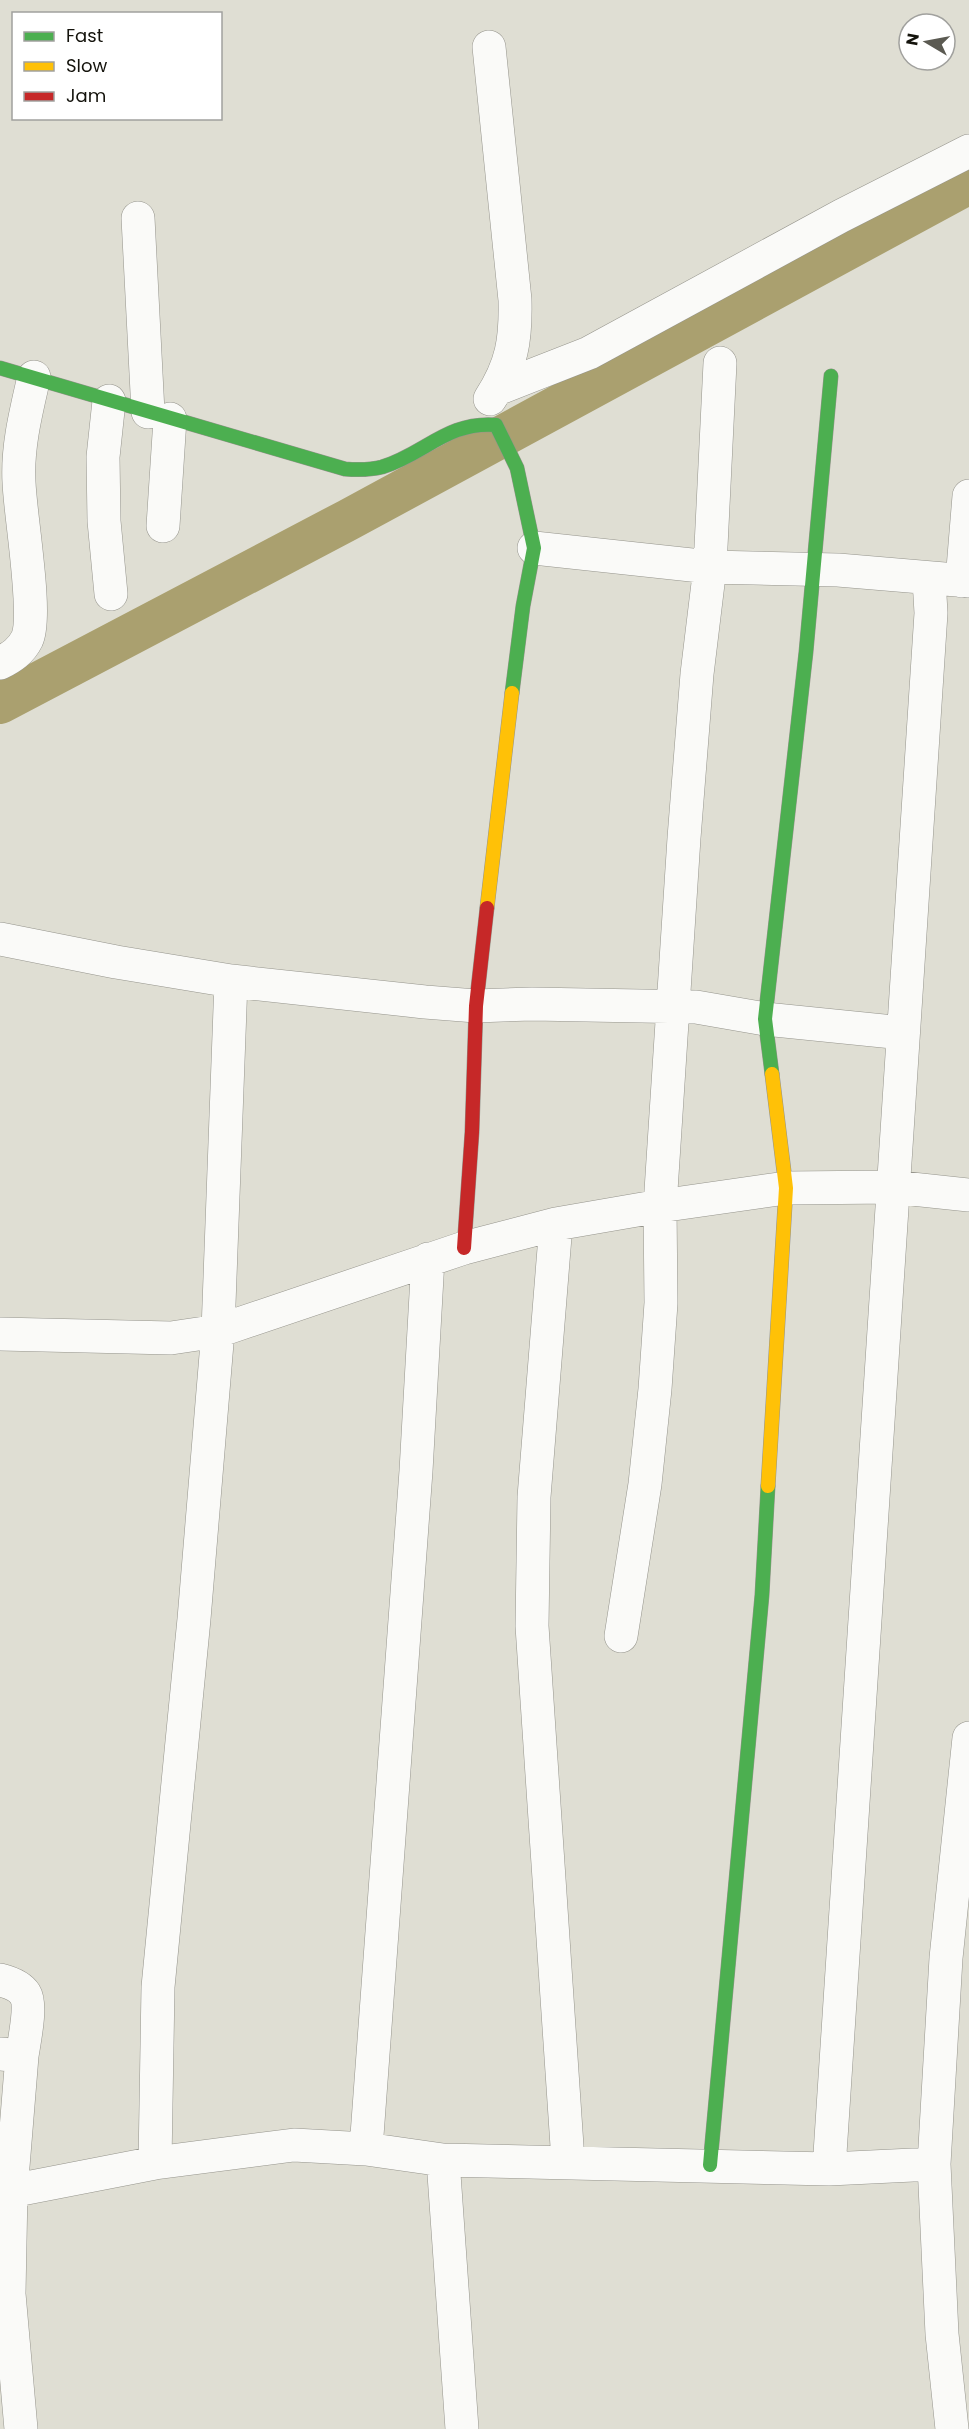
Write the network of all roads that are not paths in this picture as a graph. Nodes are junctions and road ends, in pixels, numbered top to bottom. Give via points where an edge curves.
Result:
1 (489, 47) dead end
2 (969, 151) edge
3 (138, 218) dead end
4 (720, 363) dead end
5 (0, 368) edge
6 (831, 376) dead end
7 (33, 377) junction
8 (497, 389) junction
9 (109, 400) junction
10 (159, 416) junction
11 (485, 424) junction
12 (969, 496) edge
13 (163, 526) dead end
14 (534, 548) junction
15 (710, 567) junction
16 (813, 569) junction
17 (929, 579) junction
18 (965, 581) edge
19 (111, 594) dead end
20 (0, 663) edge
21 (0, 939) edge
22 (231, 981) junction
23 (476, 1006) junction
24 (673, 1009) junction
25 (765, 1019) junction
26 (903, 1033) junction
27 (786, 1188) junction
28 (893, 1188) junction
29 (969, 1195) edge
30 (660, 1206) junction
31 (556, 1224) junction
32 (464, 1248) junction
33 (428, 1259) junction
34 (218, 1331) junction
35 (0, 1334) edge
36 (621, 1636) dead end
37 (969, 1738) edge
38 (0, 1980) edge
39 (11, 2055) edge
40 (366, 2149) junction
41 (443, 2160) junction
42 (568, 2161) junction
43 (155, 2163) junction
44 (934, 2164) junction
45 (710, 2165) junction
46 (829, 2169) junction
47 (11, 2191) junction
48 (5, 2240) edge
49 (956, 2333) edge
50 (14, 2424) edge
51 (462, 2429) edge
52 (952, 2429) edge

1 - 8 street via 516,335
2 - 8 street via 589,353
3 - 10 street
4 - 15 street
5 - 7 street
6 - 16 street
7 - 9 street
7 - 20 street via 21,438 18,481 30,613 27,638 15,655
8 - 11 street
9 - 10 street
9 - 19 street via 103,457
10 - 11 street via 361,471 384,466 456,429
10 - 13 street
11 - 14 street via 517,468
12 - 18 street
14 - 15 street
14 - 23 street via 506,736
15 - 16 street
15 - 24 street via 697,674
16 - 17 street
16 - 25 street
17 - 18 street
17 - 26 street via 931,613
21 - 22 street
22 - 23 street
22 - 34 street
23 - 24 street
23 - 32 street
24 - 25 street via 696,1007
24 - 30 street
25 - 26 street
25 - 27 street
26 - 28 street
27 - 28 street
27 - 30 street
27 - 45 street via 762,1595
28 - 29 street
28 - 46 street
30 - 31 street
30 - 36 street via 661,1303 655,1389 645,1484
31 - 32 street
31 - 42 street via 534,1497 532,1626
32 - 33 street
33 - 34 street
33 - 40 street
34 - 35 street via 171,1338
34 - 43 street via 158,1987
37 - 44 street via 946,1958
38 - 39 street via 26,1995 27,2008
39 - 47 street
40 - 41 street
40 - 43 street via 294,2145
41 - 42 street
41 - 51 street
42 - 45 street
43 - 47 street
44 - 46 street
44 - 49 street
45 - 46 street
47 - 48 street
48 - 50 street
49 - 52 street

